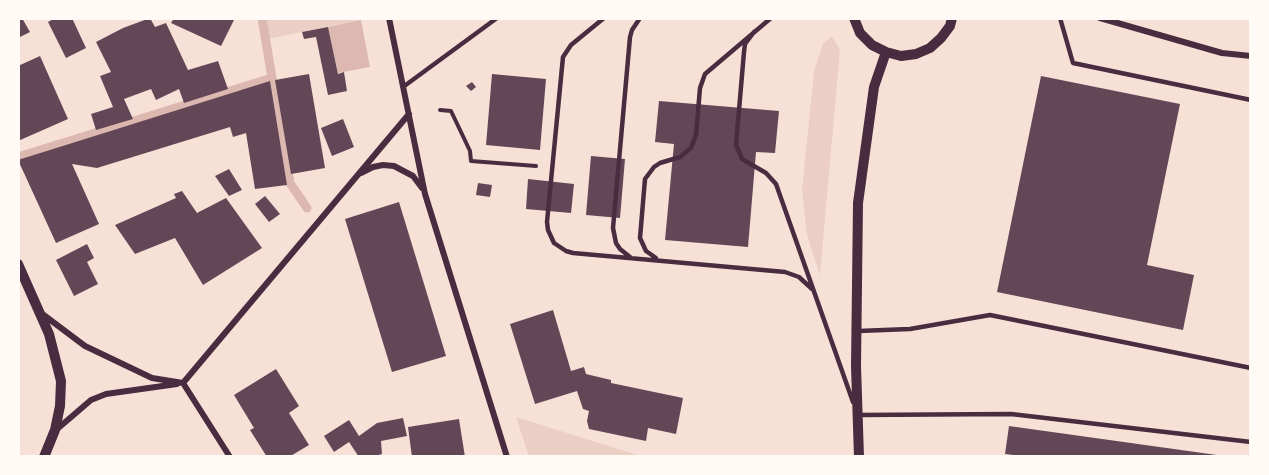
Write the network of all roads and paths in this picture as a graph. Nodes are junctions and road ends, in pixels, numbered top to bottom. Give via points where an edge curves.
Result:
1 (388, 18) edge
2 (497, 18) edge
3 (604, 18) edge
4 (640, 18) edge
5 (771, 18) edge
6 (854, 18) edge
7 (952, 18) edge
8 (1060, 18) edge
9 (1100, 18) edge
10 (754, 32) junction
11 (886, 52) junction
12 (1251, 56) edge
13 (403, 87) junction
14 (1251, 100) edge
15 (440, 110) dead end
16 (409, 114) junction
17 (552, 168) junction
18 (357, 176) junction
19 (425, 194) junction
20 (639, 259) junction
21 (666, 261) junction
22 (18, 264) edge
23 (815, 291) junction
24 (40, 313) junction
25 (856, 331) junction
26 (1251, 368) edge
27 (183, 383) junction
28 (858, 415) junction
29 (55, 430) junction
30 (1251, 442) edge
31 (44, 457) edge
32 (230, 457) edge
33 (507, 457) edge
34 (859, 457) edge

1 - 13 street
2 - 13 lane
3 - 17 lane via 571,45 563,57
4 - 20 lane via 630,38 613,228 620,249
5 - 10 lane
6 - 11 street via 860,33
7 - 11 street via 950,26 930,48 901,56
8 - 14 lane via 1073,63
9 - 12 street via 1222,53
10 - 21 lane via 702,80 691,148 654,167 645,179 640,238 646,251
10 - 23 lane via 745,44 736,145 742,159 776,184
11 - 25 street via 872,96 858,203
13 - 16 street
15 - 17 path via 451,111 471,161
16 - 18 street
16 - 19 street
17 - 20 lane via 547,222 554,243 573,253
18 - 19 street via 373,167 394,166 413,176
18 - 27 street
19 - 33 street
20 - 21 lane
21 - 23 lane via 785,272 799,277
22 - 24 street
23 - 28 lane
24 - 27 street via 85,346 152,378
24 - 29 street via 50,334 61,381
25 - 26 lane via 910,329 990,315
25 - 28 street
27 - 29 street via 106,394 91,400
27 - 32 street
28 - 30 lane via 1011,414
28 - 34 street
29 - 31 street

